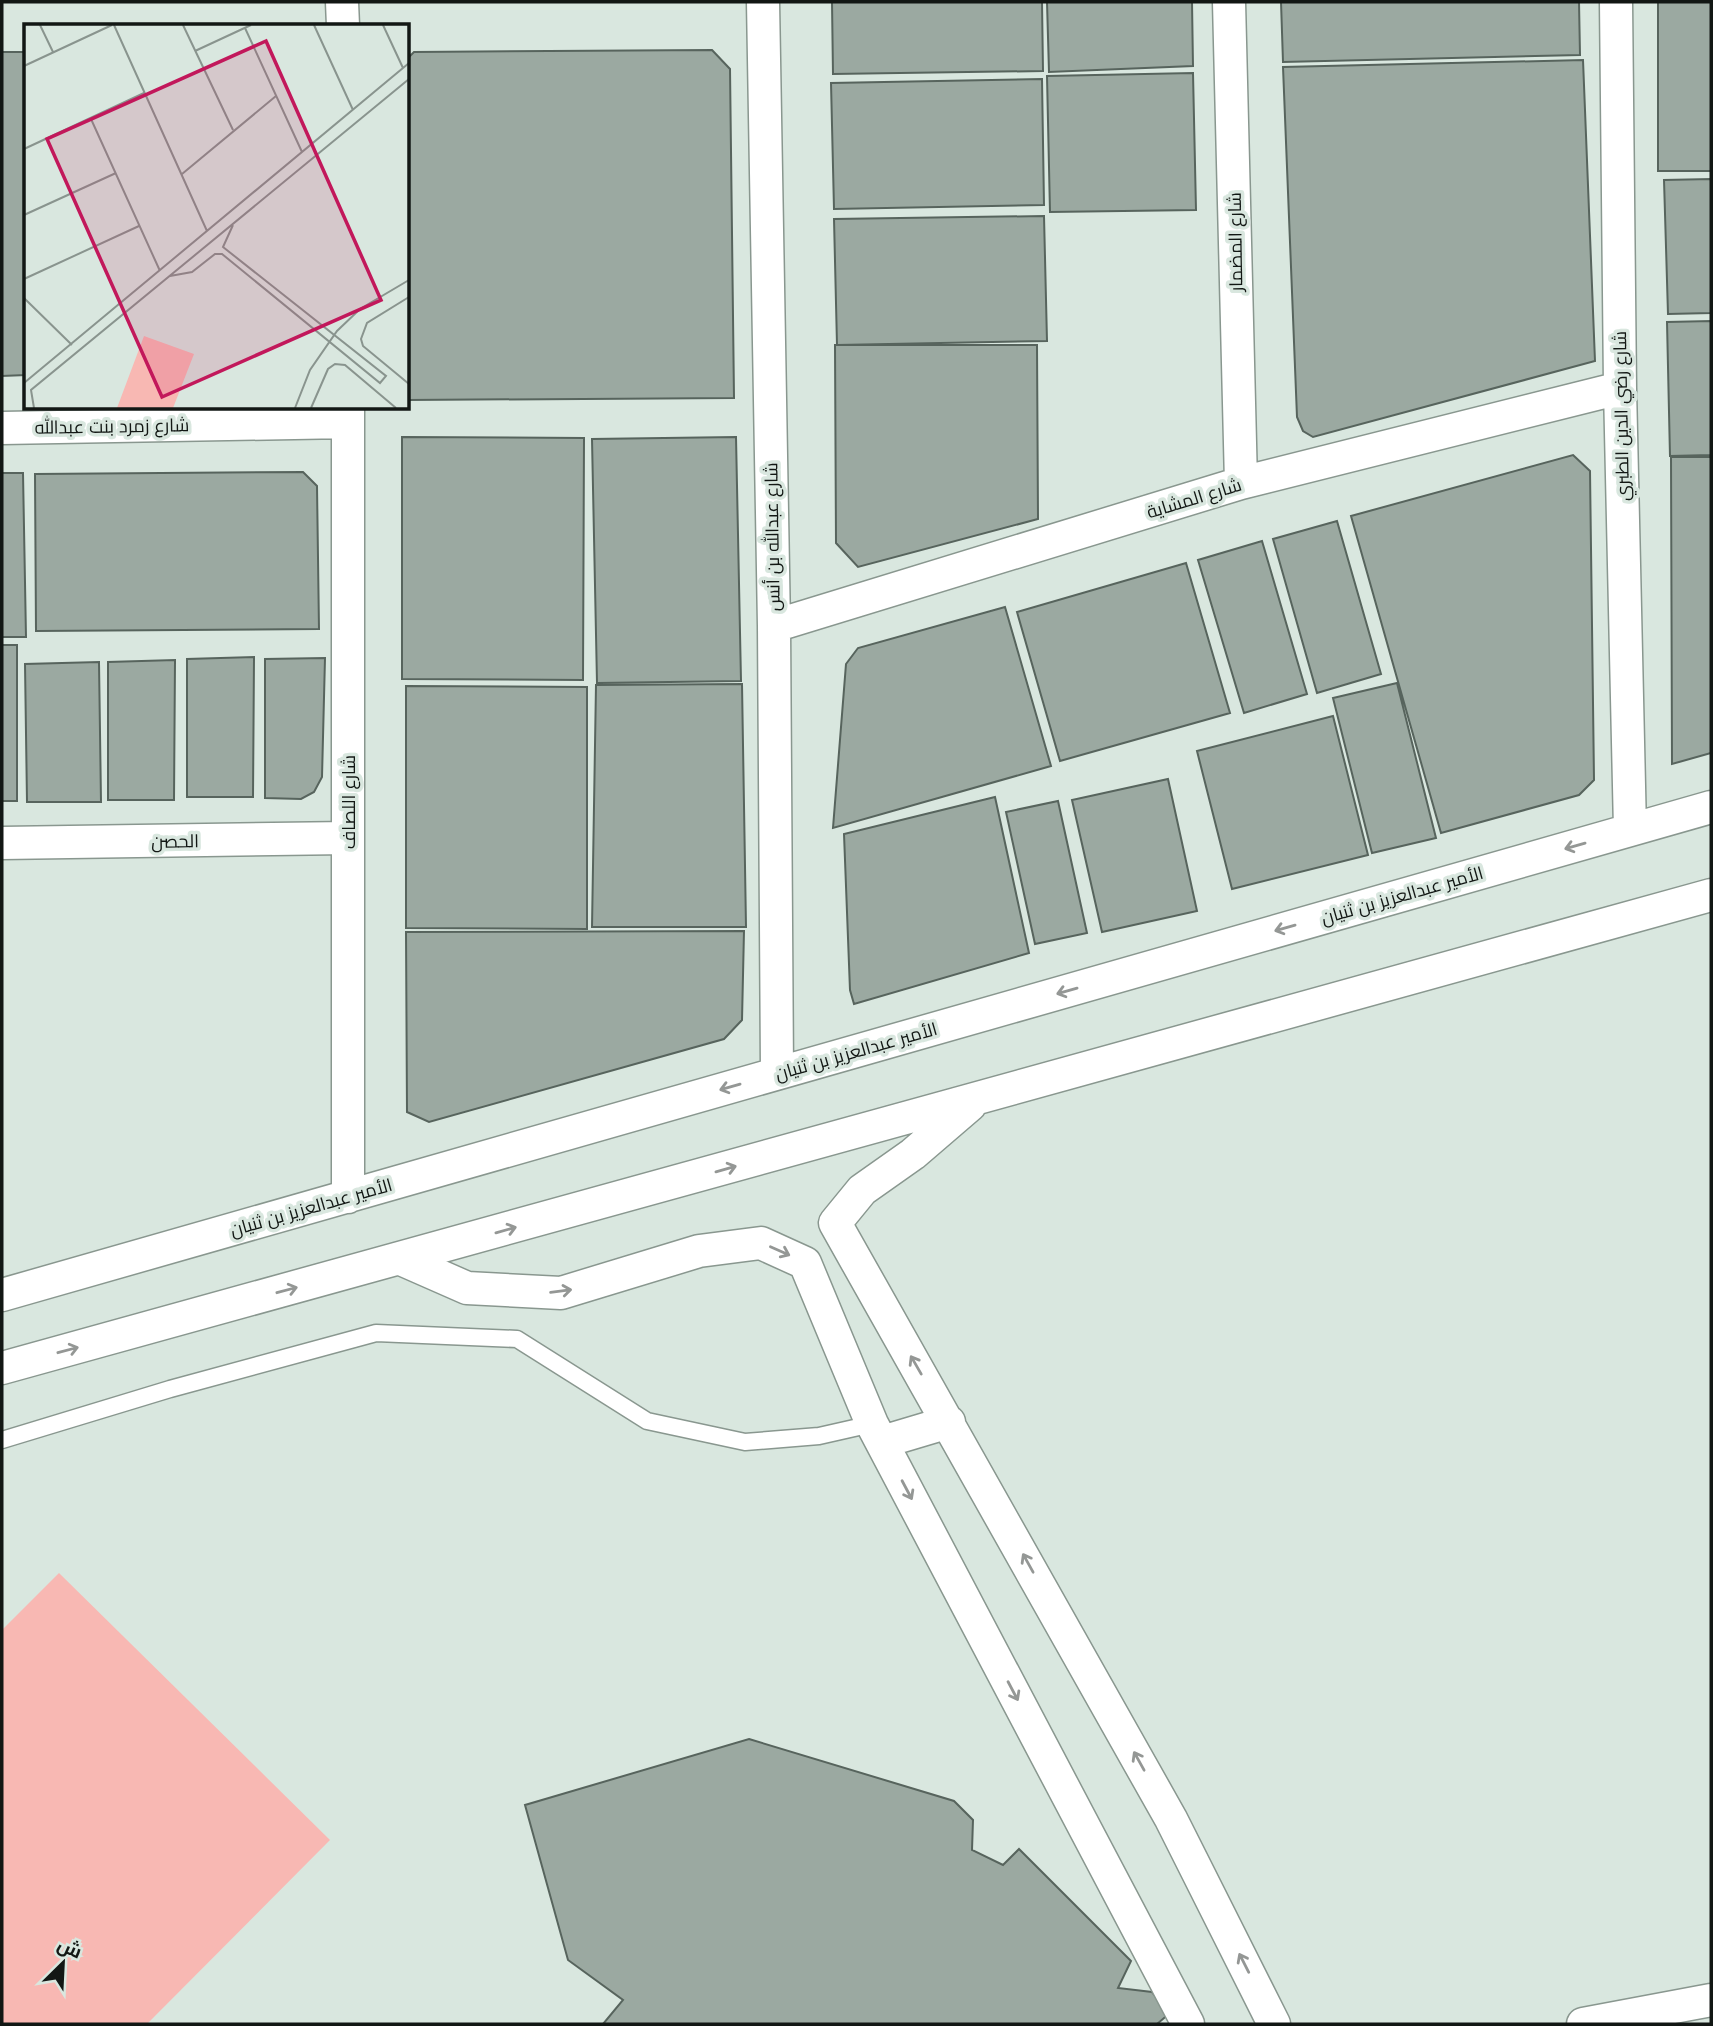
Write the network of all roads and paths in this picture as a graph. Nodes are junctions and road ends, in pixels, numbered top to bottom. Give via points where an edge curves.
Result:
1 (342, 2) edge
2 (763, 2) edge
3 (1229, 2) edge
4 (1616, 2) edge
5 (343, 24) edge
6 (1620, 388) junction
7 (348, 415) edge
8 (2, 428) edge
9 (1241, 483) junction
10 (774, 626) junction
11 (1711, 807) edge
12 (1630, 830) junction
13 (348, 838) junction
14 (2, 844) edge
15 (1711, 895) edge
16 (777, 1073) junction
17 (978, 1098) junction
18 (348, 1196) junction
19 (401, 1259) junction
20 (2, 1295) edge
21 (2, 1368) edge
22 (948, 1422) junction
23 (877, 1433) junction
24 (2, 1440) edge
25 (1711, 2000) edge
26 (1188, 2024) edge
27 (1274, 2024) edge
28 (1583, 2024) edge

1 - 5 street
2 - 10 street, شارع عبدالله بن أنس
3 - 9 street, شارع المضمار
4 - 6 street, شارع رضي الدين الطبري
6 - 9 street, شارع المشاية
6 - 12 street, شارع رضي الدين الطبري
7 - 8 street, شارع زمرد بنت عبدالله
7 - 13 street, شارع اللصاف
9 - 10 street, شارع المشاية
10 - 16 street, شارع عبدالله بن أنس
11 - 12 street, الأمير عبدالعزيز بن ثنيان
12 -> 16 street, الأمير عبدالعزيز بن ثنيان
13 - 14 street, الحصن
13 - 18 street, شارع اللصاف
15 - 17 street
16 -> 18 street, الأمير عبدالعزيز بن ثنيان
19 -> 17 street
22 -> 17 street via 835,1223 862,1190
18 - 20 street, الأمير عبدالعزيز بن ثنيان
21 -> 19 street
19 -> 23 street via 467,1288 561,1293 699,1251 761,1243 805,1263
22 - 23 street
27 -> 22 street via 1171,1819
23 - 24 lane via 745,1442 647,1421 517,1339 376,1333
23 -> 26 street
25 - 28 street

